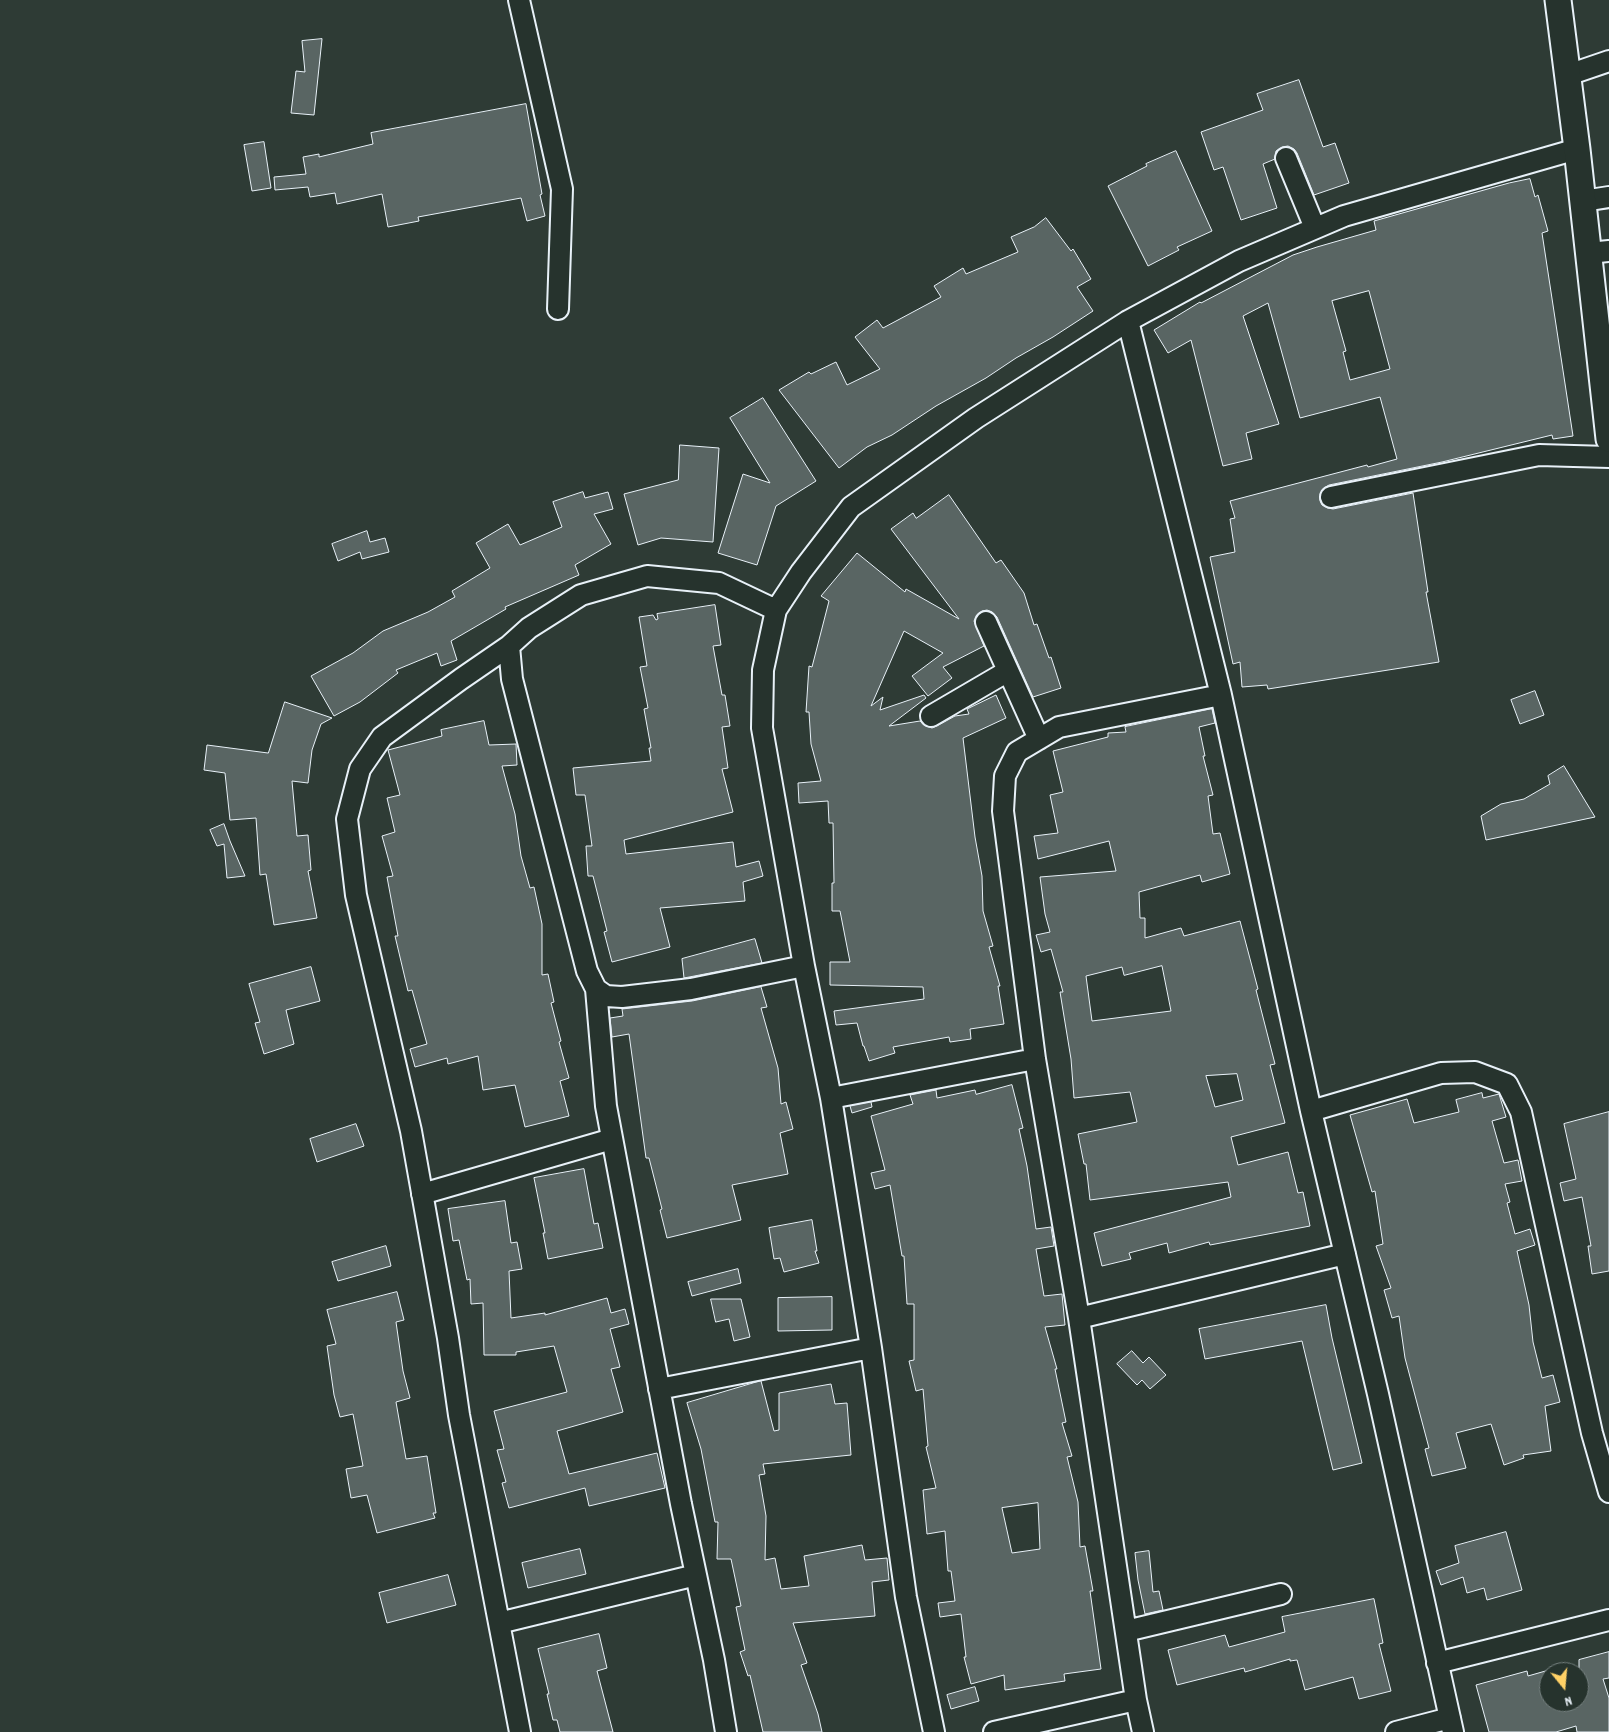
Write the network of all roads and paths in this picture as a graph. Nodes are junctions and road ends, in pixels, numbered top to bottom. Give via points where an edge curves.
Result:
1 (519, 0) edge
2 (1558, 0) edge
3 (1609, 61) edge
4 (1568, 75) junction
5 (1577, 149) junction
6 (1286, 158) dead end
7 (1609, 197) edge
8 (1583, 201) junction
9 (1315, 228) junction
10 (1599, 252) edge
11 (558, 309) dead end
12 (1128, 321) junction
13 (1607, 400) edge
14 (1609, 439) edge
15 (1609, 457) edge
16 (1331, 497) dead end
17 (776, 610) junction
18 (986, 622) dead end
19 (509, 646) junction
20 (1008, 671) junction
21 (1221, 695) junction
22 (931, 716) dead end
23 (1039, 739) junction
24 (804, 966) junction
25 (596, 988) junction
26 (1035, 1059) junction
27 (831, 1098) junction
28 (1311, 1111) junction
29 (612, 1139) junction
30 (422, 1194) junction
31 (1345, 1254) junction
32 (1079, 1318) junction
33 (871, 1348) junction
34 (659, 1389) junction
35 (1609, 1492) edge
36 (696, 1575) junction
37 (1281, 1594) dead end
38 (1609, 1620) edge
39 (499, 1623) junction
40 (1126, 1630) junction
41 (1437, 1663) junction
42 (1136, 1700) junction
43 (1451, 1725) edge
44 (520, 1732) edge
45 (726, 1732) edge
46 (934, 1732) edge
47 (994, 1732) edge
48 (1143, 1732) edge
49 (1396, 1732) edge

1 - 11 street via 562,189
2 - 4 main road
3 - 4 street
4 - 5 main road
5 - 8 main road
5 - 9 street via 1344,216
6 - 9 street
7 - 8 street
8 - 10 main road
9 - 12 street via 1239,261
10 - 13 main road
12 - 17 street via 976,418 850,507
12 - 21 street
13 - 14 main road
15 - 16 street via 1539,455
17 - 19 street via 718,584 647,576 582,595 529,628
17 - 24 street via 763,670 762,728
18 - 20 street
19 - 25 street via 512,679 587,971
19 - 30 street via 382,737 360,769 347,819 356,895 412,1131
20 - 22 street
20 - 23 street
21 - 23 street via 1058,727
21 - 28 street
23 - 26 street via 1017,752 1005,776 1003,811
24 - 25 street via 691,990 622,997 606,996
24 - 27 street
25 - 29 street
26 - 27 street
26 - 32 street
27 - 33 street
28 - 31 street
28 - 35 street via 1441,1073 1475,1072 1507,1084 1521,1112 1592,1433
29 - 30 street
29 - 34 street
30 - 39 street via 459,1415
31 - 32 street
31 - 41 street
32 - 40 street
33 - 34 street
33 - 46 street via 906,1597
34 - 36 street
36 - 39 street
36 - 45 street
37 - 40 street
38 - 41 street
39 - 44 street
40 - 42 street
41 - 43 street
42 - 47 street
42 - 48 street
43 - 49 street

